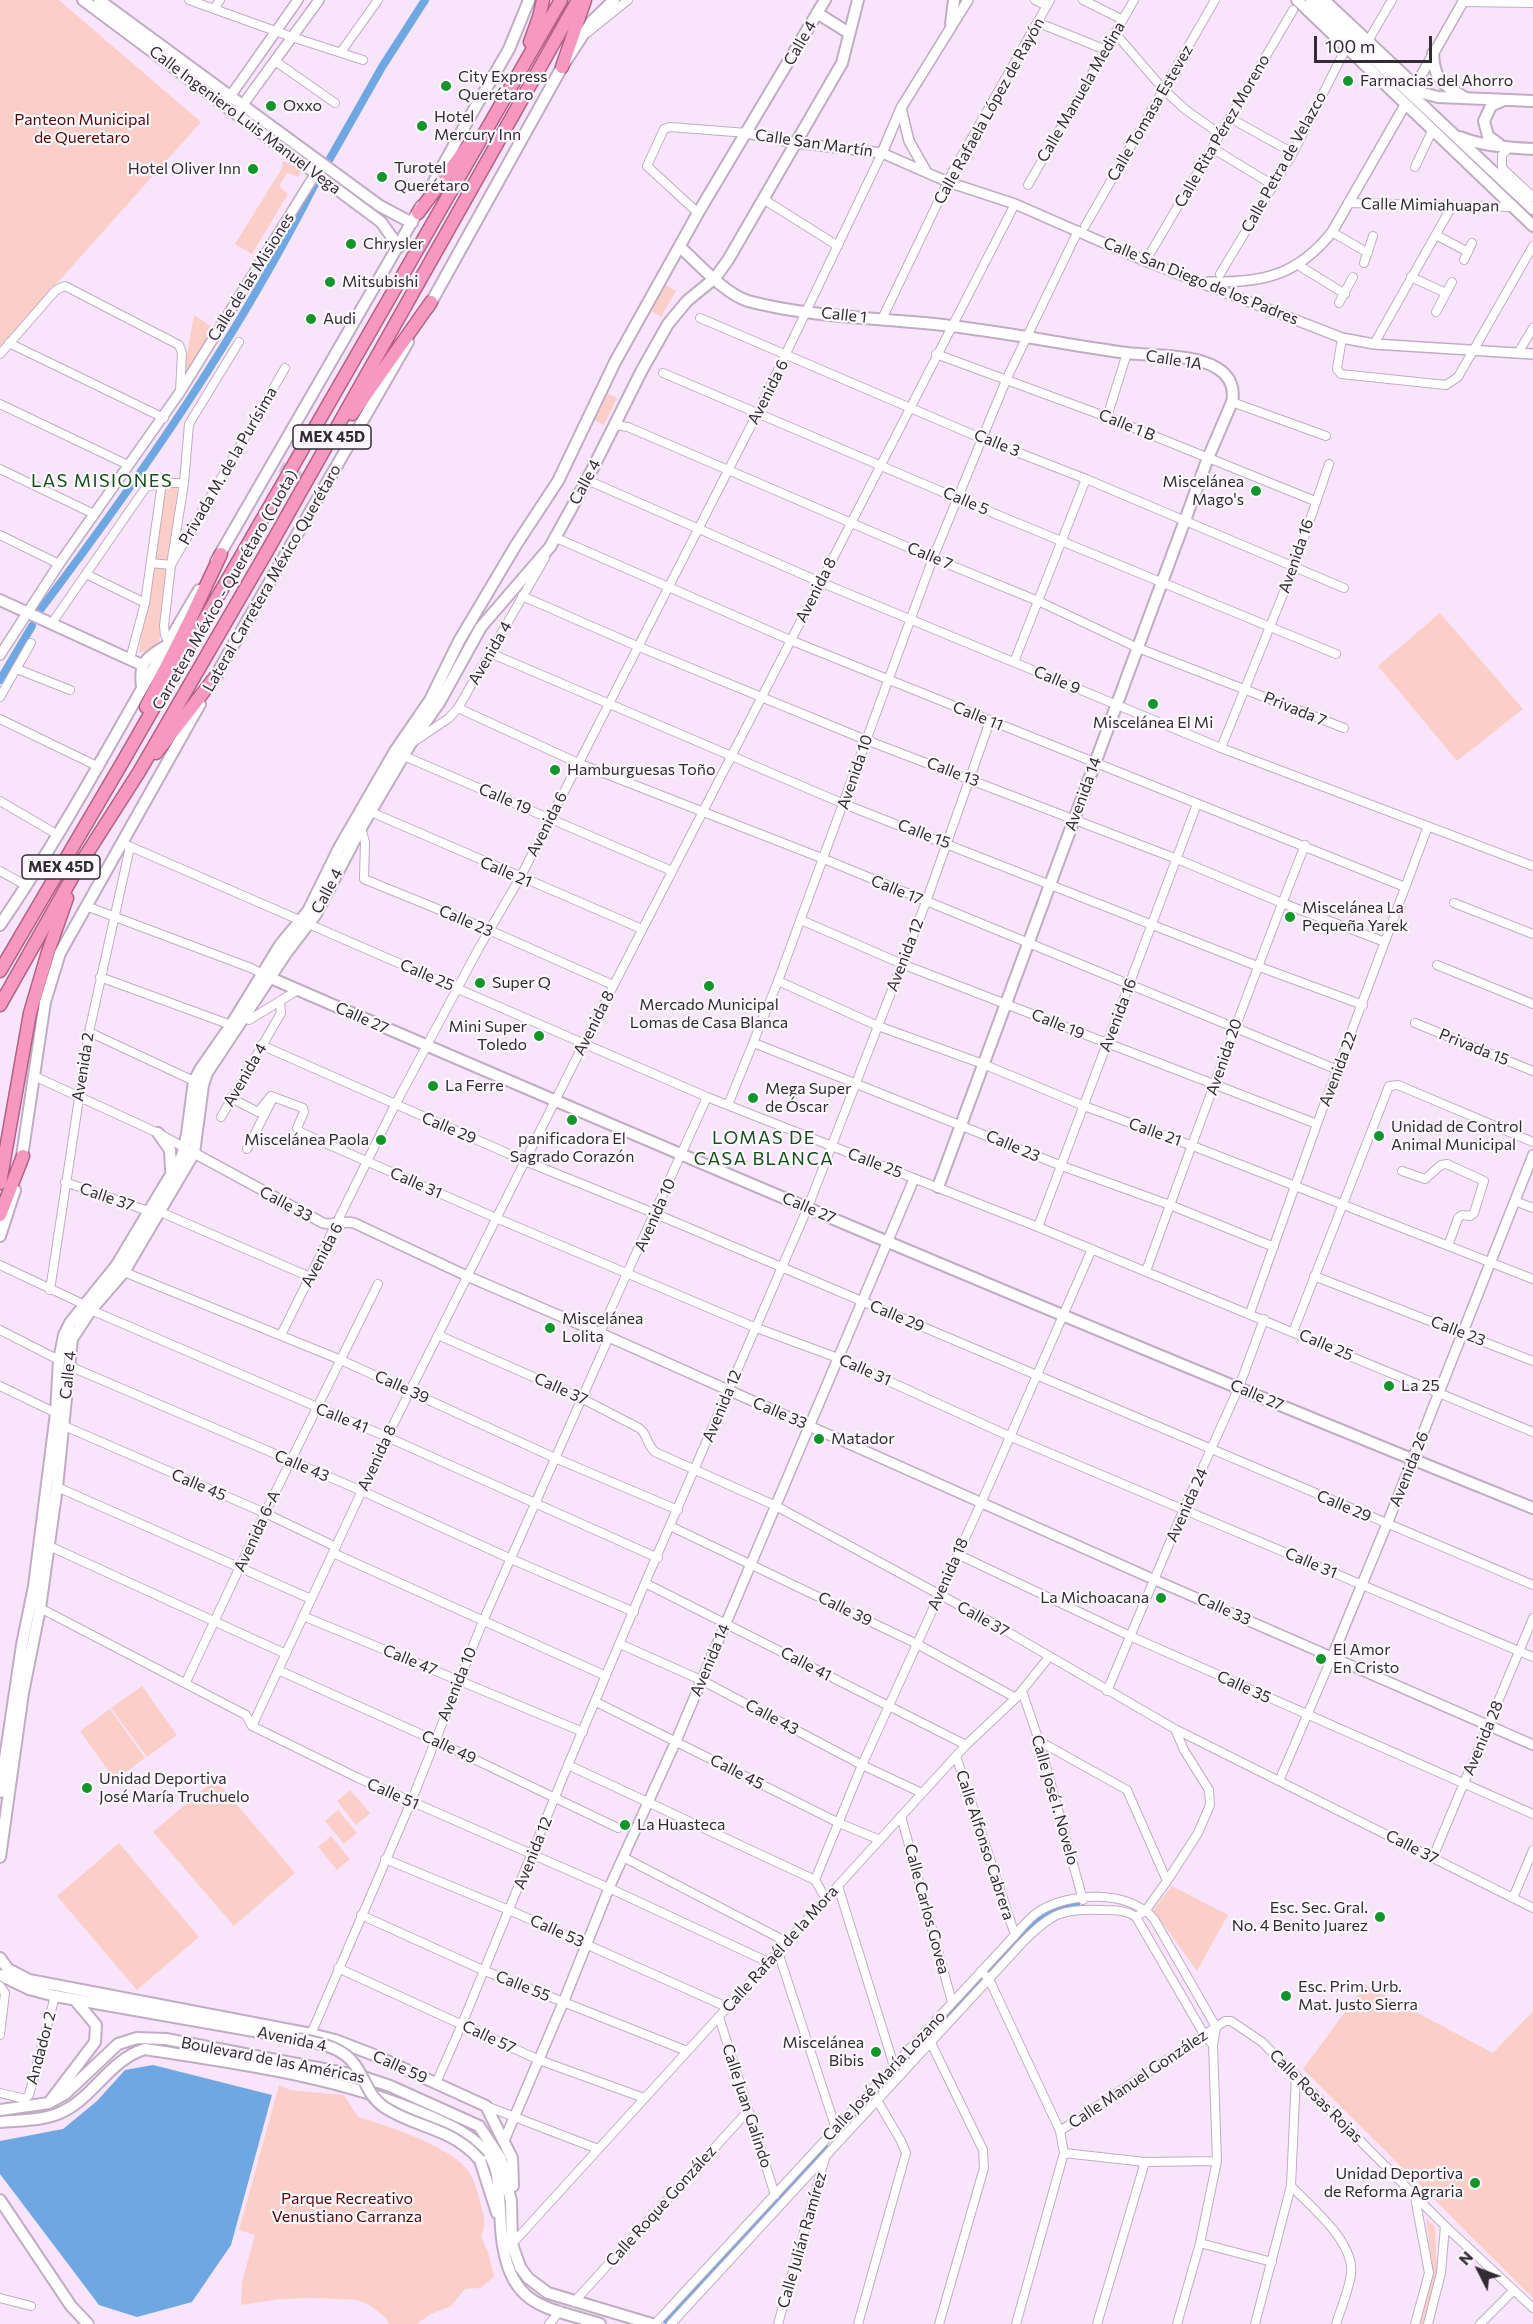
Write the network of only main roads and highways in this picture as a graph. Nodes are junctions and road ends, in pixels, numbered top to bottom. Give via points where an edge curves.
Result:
1 (83, 0) edge
2 (99, 0) edge
3 (529, 0) edge
4 (543, 0) edge
5 (561, 0) edge
6 (578, 0) edge
7 (585, 0) edge
8 (614, 0) edge
9 (825, 0) edge
10 (858, 0) edge
11 (954, 0) edge
12 (1311, 0) edge
13 (1324, 0) edge
14 (1295, 5) edge
15 (817, 13) junction
16 (951, 24) road end
17 (849, 33) junction
18 (1433, 53) road end
19 (562, 67) junction
20 (515, 79) junction
21 (1465, 97) junction
22 (1505, 100) junction
23 (227, 101) junction
24 (1533, 102) edge
25 (501, 103) junction
26 (1452, 133) junction
27 (1505, 147) junction
28 (1533, 149) edge
29 (319, 167) junction
30 (1533, 209) edge
31 (415, 218) junction
32 (1533, 226) edge
33 (399, 247) junction
34 (680, 247) junction
35 (715, 278) junction
36 (431, 302) junction
37 (1026, 336) joint
38 (1232, 402) joint
39 (329, 443) junction
40 (221, 554) junction
41 (0, 600) edge
42 (167, 644) junction
43 (142, 665) junction
44 (216, 676) junction
45 (142, 687) junction
46 (122, 763) junction
47 (139, 772) junction
48 (77, 869) junction
49 (305, 922) junction
50 (0, 925) edge
51 (0, 971) edge
52 (266, 976) junction
53 (0, 1005) edge
54 (159, 1133) road end
55 (189, 1151) junction
56 (23, 1156) junction
57 (170, 1173) junction
58 (0, 1183) edge
59 (938, 1187) road end
60 (153, 1211) junction
61 (0, 1215) edge
62 (0, 1236) edge
63 (88, 1308) junction
64 (64, 1363) junction
65 (1533, 1508) edge
66 (36, 1606) junction
67 (0, 1792) edge
68 (2, 1827) edge
69 (0, 1857) edge
70 (0, 1958) edge
71 (0, 1975) edge
72 (75, 2000) junction
73 (311, 2034) joint
74 (49, 2103) junction
75 (0, 2110) edge
76 (0, 2122) edge
77 (0, 2200) edge
78 (511, 2201) junction
79 (0, 2209) edge
80 (502, 2222) junction
81 (28, 2246) junction
82 (45, 2270) junction
83 (79, 2324) edge
84 (88, 2324) edge
85 (600, 2324) edge
86 (653, 2324) edge

1 - 23 main road, Calle Ingeniero Luis Manuel Vega
2 - 23 main road, Calle Ingeniero Luis Manuel Vega
3 - 31 main road via 509,49
4 - 20 highway
5 - 20 highway, Carretera México - Querétaro (Cuota) / MEX 45D
6 - 39 highway, Carretera México - Querétaro (Cuota) / MEX 45D
7 - 19 highway
8 - 19 main road, Lateral Carretera México Querétaro via 592,21
9 - 15 main road, Calle 4
10 - 17 main road, Calle 4
11 - 16 main road
12 - 26 main road
13 - 21 main road via 1415,86 1432,96
14 - 32 main road via 1346,48
15 - 17 main road
15 - 34 main road, Calle 4
17 - 35 main road, Calle 4 via 842,63
18 - 21 main road via 1434,70 1443,85
19 - 36 main road, Lateral Carretera México Querétaro
20 - 25 highway, Carretera México - Querétaro (Cuota) / MEX 45D
21 - 22 main road
22 - 24 main road
22 - 27 main road via 1491,106 1484,121 1488,136
23 - 29 main road, Calle Ingeniero Luis Manuel Vega
25 - 31 highway
25 - 46 highway, Carretera México - Querétaro (Cuota) / MEX 45D
26 - 27 main road
26 - 30 main road
27 - 28 main road
29 - 31 main road, Calle Ingeniero Luis Manuel Vega via 380,206
29 - 33 main road, Calle Ingeniero Luis Manuel Vega via 381,222
31 - 33 main road
33 - 40 main road via 278,465
34 - 35 main road, Calle 1
34 - 49 main road, Calle 4 via 615,362 558,481 516,545 430,700 325,873
35 - 37 main road, Calle 1 via 739,298 807,311
35 - 49 main road, Calle 4 via 687,301 668,324 552,542 481,627 361,828 327,896
36 - 39 highway
36 - 44 main road, Lateral Carretera México Querétaro via 368,414 317,487
37 - 38 main road, Calle 1A via 1196,360 1225,374 1232,384
38 - 59 main road, Avenida 14
39 - 47 highway, Carretera México - Querétaro (Cuota) / MEX 45D
40 - 42 main road
40 - 46 highway
41 - 43 main road
42 - 43 main road
42 - 45 main road
43 - 45 main road
44 - 47 highway
44 - 56 main road, Lateral Carretera México Querétaro via 126,845 60,953 45,1002
45 - 50 main road via 99,767
46 - 51 highway, Carretera México - Querétaro (Cuota) / MEX 45D
47 - 48 highway, Carretera México - Querétaro (Cuota) / MEX 45D
48 - 53 highway, Carretera México - Querétaro (Cuota) / MEX 45D
48 - 58 highway via 30,1013
49 - 52 main road, Calle 4 via 280,945
52 - 55 main road, Calle 4 via 207,1073
52 - 55 main road, Calle 4 via 194,1081
52 - 65 main road, Calle 27 via 807,1208
54 - 57 main road via 170,1150
55 - 57 main road, Calle 4
55 - 60 main road, Calle 4
56 - 61 highway
56 - 62 main road, Lateral Carretera México Querétaro
57 - 60 main road, Calle 4
60 - 63 main road, Calle 4
60 - 63 main road, Calle 4 via 124,1272
63 - 64 main road, Calle 4
64 - 66 main road, Calle 4
64 - 66 main road, Calle 4 via 57,1487
66 - 67 main road, Calle 4 via 22,1646
66 - 68 main road, Calle 4
68 - 69 main road, Calle 4
70 - 73 main road, Avenida 4 via 8,1969 29,1980
71 - 72 main road, Avenida 4 via 29,1989
72 - 74 main road via 96,2025 95,2042
72 - 80 main road, Avenida 4, bridge via 294,2038 336,2049 356,2065 373,2098 385,2108 466,2145 480,2160
73 - 78 main road, Calle 59 via 346,2043 486,2106 512,2158
74 - 75 main road, Boulevard de las Américas
74 - 78 main road, Boulevard de las Américas via 65,2094 118,2044 137,2038 166,2039 349,2072 390,2086 479,2127 501,2159
76 - 80 main road, Boulevard de las Américas via 50,2117 65,2111 123,2058 145,2049 280,2072 350,2086 395,2101 470,2138 493,2162
77 - 81 main road
78 - 86 main road, Boulevard de las Américas via 512,2244 528,2278 548,2293
79 - 81 main road
80 - 85 main road, Boulevard de las Américas via 503,2249 511,2278 521,2292 530,2299
81 - 82 main road
82 - 83 main road
82 - 84 main road

